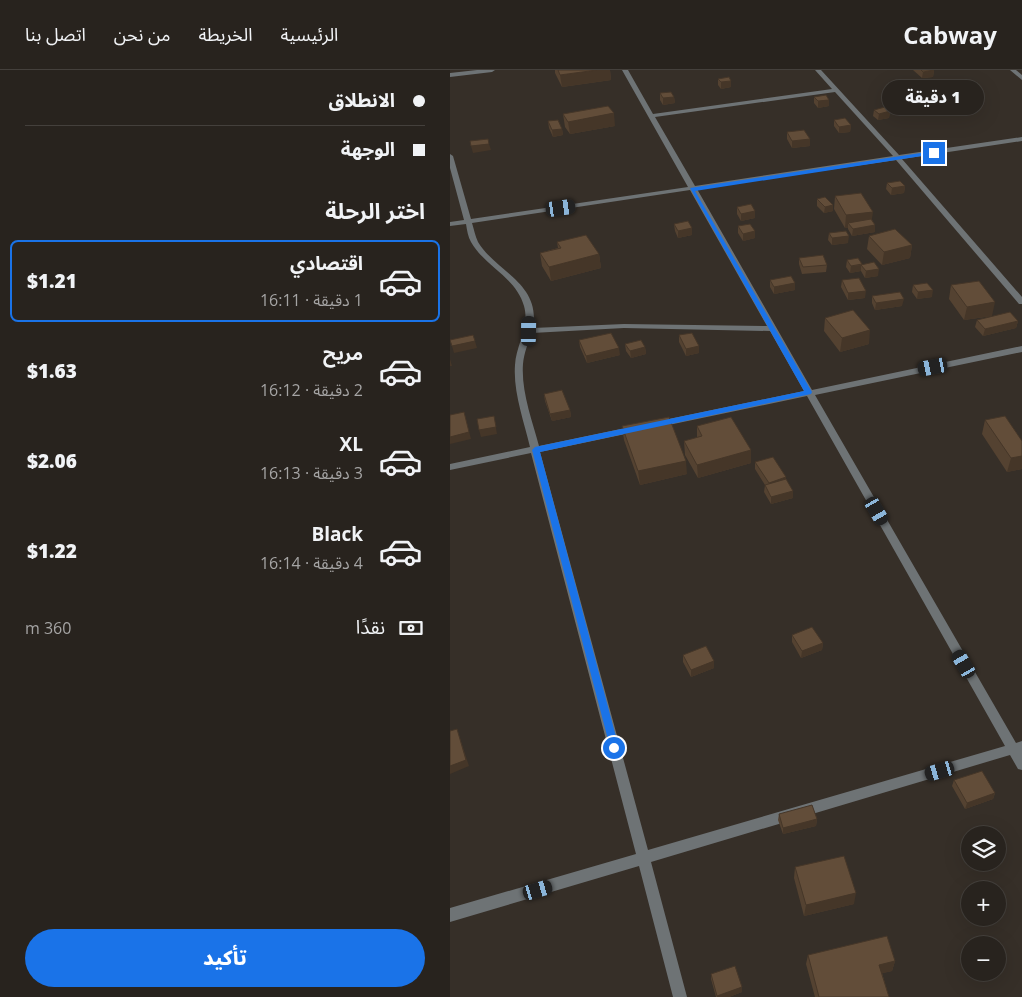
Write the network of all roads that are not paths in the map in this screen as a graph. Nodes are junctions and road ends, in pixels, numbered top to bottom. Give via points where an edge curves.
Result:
1 (492, 70) edge
2 (625, 70) edge
3 (818, 70) edge
4 (1012, 70) edge
5 (450, 75) edge
6 (1022, 78) edge
7 (836, 90) junction
8 (651, 116) junction
9 (1022, 139) edge
10 (450, 156) edge
11 (898, 158) junction
12 (692, 190) junction
13 (468, 222) junction
14 (450, 224) edge
15 (1022, 302) edge
16 (772, 329) junction
17 (529, 331) junction
18 (1022, 349) edge
19 (808, 392) junction
20 (652, 425) edge
21 (643, 427) edge
22 (535, 450) junction
23 (450, 468) edge
24 (1018, 748) edge
25 (1022, 765) edge
26 (644, 859) junction
27 (450, 915) edge
28 (680, 997) edge

1 - 5 street
2 - 8 street
3 - 7 street
4 - 6 street
7 - 8 street
7 - 11 street
8 - 12 street
9 - 11 street
10 - 13 street
11 - 12 street
11 - 15 street
12 - 13 street
12 - 16 street
13 - 14 street
13 - 17 street via 480,251 514,281 524,296 530,312
16 - 17 street via 624,326
16 - 19 street
17 - 22 street via 519,364
18 - 19 street
19 - 20 street
19 - 24 street
21 - 22 street
22 - 23 street
22 - 26 street
24 - 25 street
24 - 26 street
26 - 27 street
26 - 28 street

